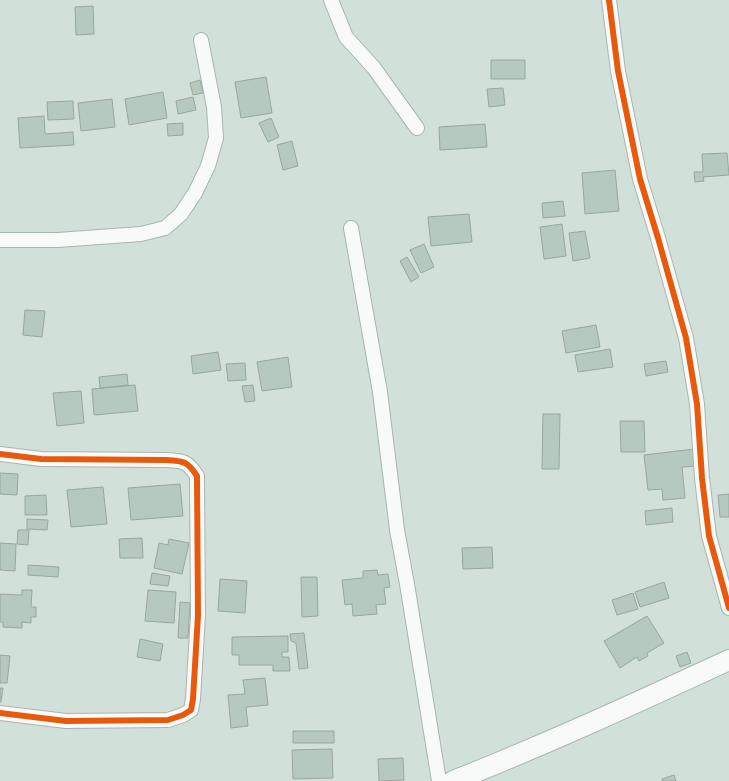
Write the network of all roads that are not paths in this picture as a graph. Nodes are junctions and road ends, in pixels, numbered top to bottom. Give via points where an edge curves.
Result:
1 (331, 0) edge
2 (609, 0) edge
3 (200, 40) dead end
4 (417, 128) dead end
5 (351, 228) dead end
6 (0, 240) edge
7 (0, 454) edge
8 (729, 608) edge
9 (729, 660) edge
10 (0, 713) edge
11 (439, 781) edge
12 (453, 781) edge

1 - 4 street via 346,37 374,68
2 - 8 street via 618,71 640,179 686,338 697,404 709,536
3 - 6 street via 214,107 216,138 208,166 196,193 181,214 165,228 141,234 58,240
5 - 11 street via 380,392 396,530
7 - 10 street via 41,459 166,460 180,461 190,466 197,476 198,607 193,699 191,710 183,715 168,720 66,721
9 - 12 main road via 602,719

